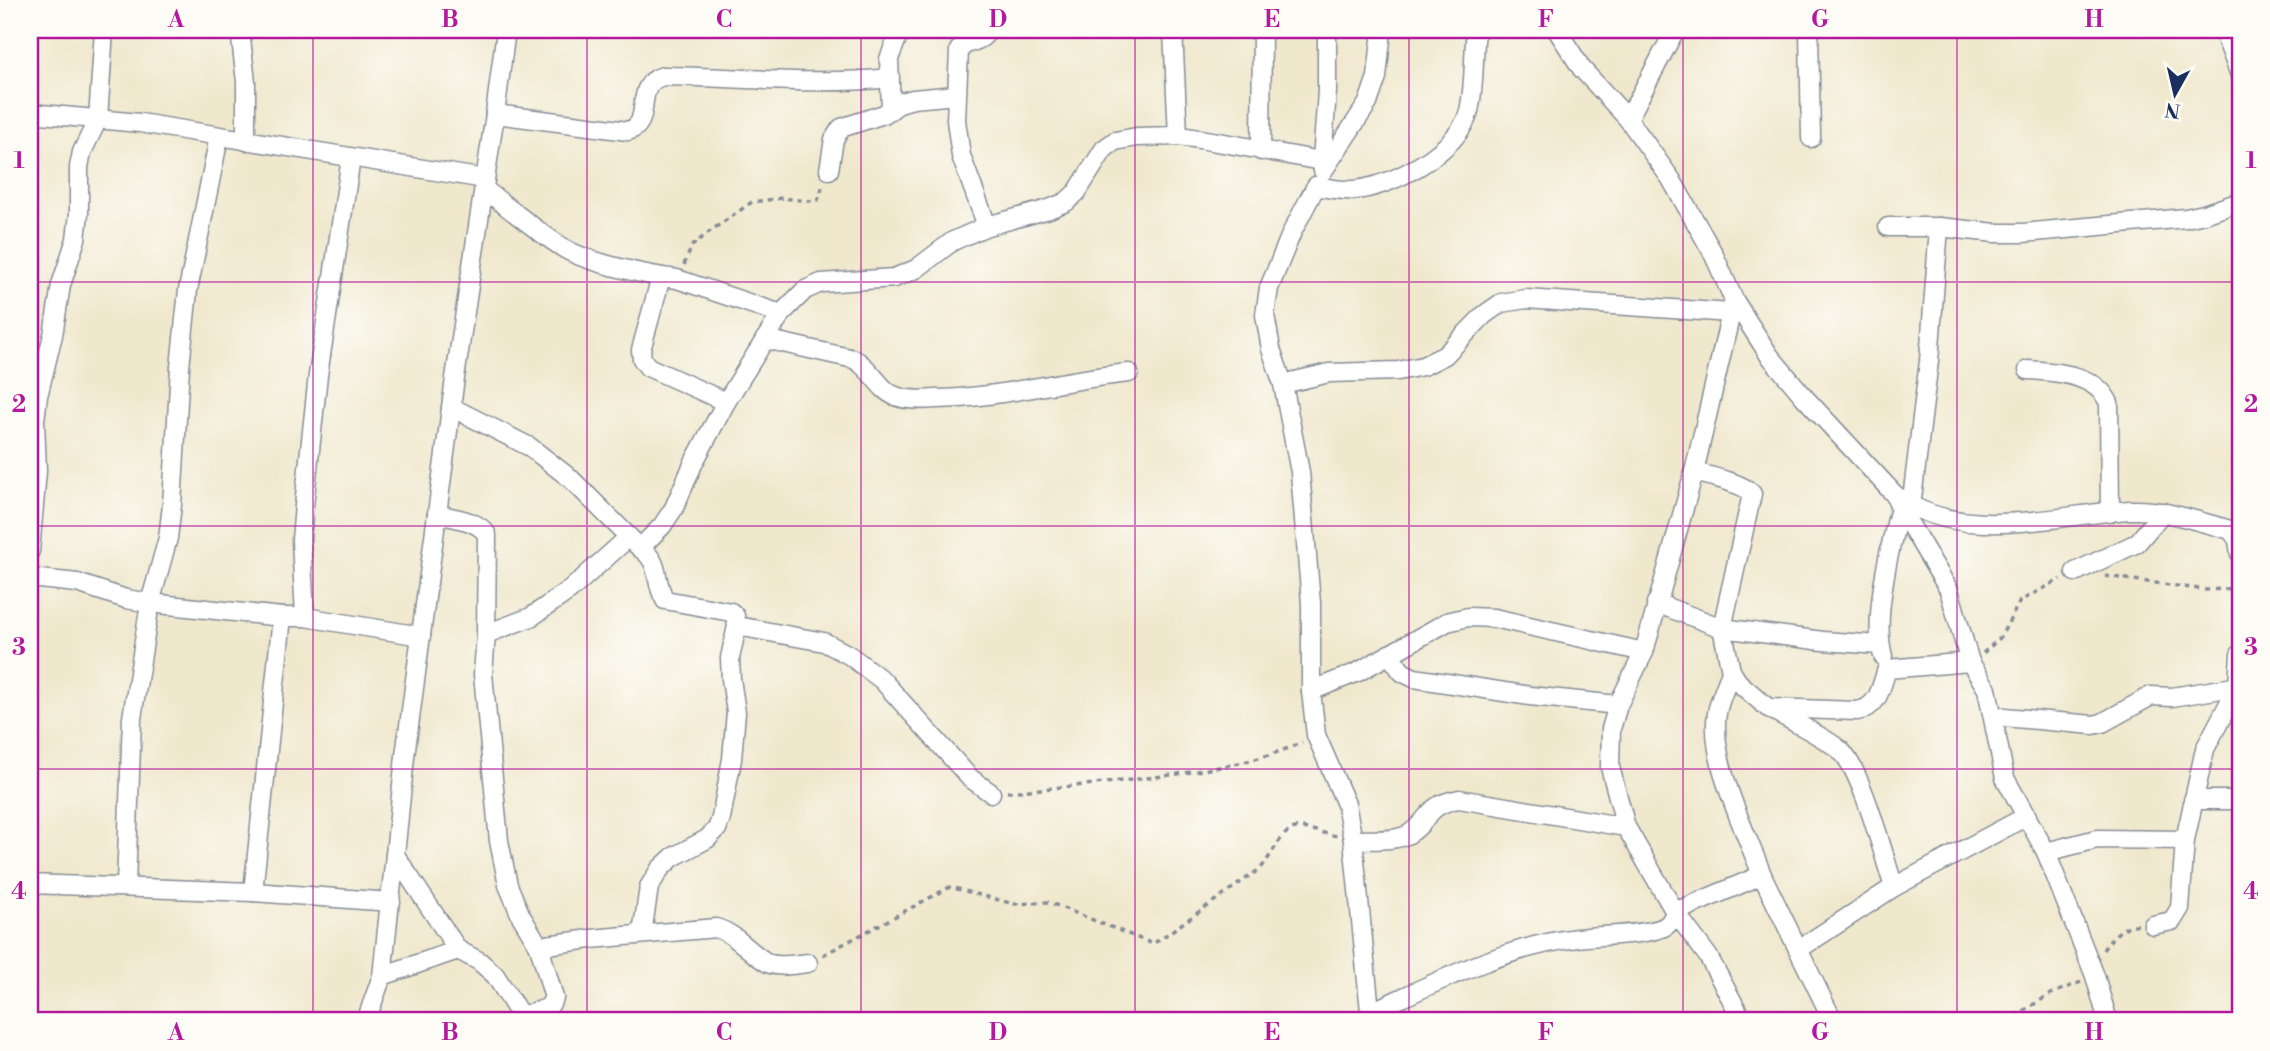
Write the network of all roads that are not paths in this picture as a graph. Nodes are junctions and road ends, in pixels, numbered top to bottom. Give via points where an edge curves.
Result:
1 (104, 30) edge
2 (240, 30) edge
3 (506, 30) edge
4 (897, 30) edge
5 (988, 30) edge
6 (1173, 30) edge
7 (1262, 30) edge
8 (1328, 30) edge
9 (1382, 30) edge
10 (1475, 30) edge
11 (1557, 30) edge
12 (1675, 30) edge
13 (1809, 30) edge
14 (2229, 36) edge
15 (2240, 75) edge
16 (890, 78) junction
17 (956, 95) junction
18 (891, 110) junction
19 (30, 113) edge
20 (495, 114) junction
21 (98, 119) junction
22 (1628, 119) junction
23 (1178, 136) junction
24 (219, 137) junction
25 (1811, 138) dead end
26 (246, 141) junction
27 (1261, 151) junction
28 (351, 158) junction
29 (829, 170) road end
30 (1320, 172) junction
31 (484, 184) junction
32 (2240, 202) edge
33 (987, 226) junction
34 (1888, 227) dead end
35 (1939, 227) junction
36 (669, 278) junction
37 (1732, 307) junction
38 (780, 314) junction
39 (765, 339) junction
40 (2028, 370) dead end
41 (1129, 373) dead end
42 (1283, 384) junction
43 (726, 402) junction
44 (452, 407) junction
45 (33, 449) edge
46 (1694, 472) junction
47 (1902, 504) junction
48 (2164, 512) junction
49 (437, 513) junction
50 (2110, 513) junction
51 (634, 542) junction
52 (30, 551) edge
53 (2240, 554) edge
54 (2075, 572) road end
55 (30, 578) edge
56 (150, 603) junction
57 (1656, 603) junction
58 (282, 617) junction
59 (305, 617) junction
60 (737, 626) junction
61 (1722, 628) junction
62 (486, 634) junction
63 (421, 636) junction
64 (1880, 645) junction
65 (1644, 652) junction
66 (1389, 654) junction
67 (2240, 654) edge
68 (1970, 662) junction
69 (1887, 669) junction
70 (1731, 671) junction
71 (2239, 686) edge
72 (1311, 691) junction
73 (1618, 705) junction
74 (1768, 708) junction
75 (1993, 716) junction
76 (991, 793) road end
77 (2193, 800) junction
78 (2240, 800) edge
79 (2027, 816) junction
80 (1626, 827) junction
81 (1353, 840) junction
82 (2185, 840) junction
83 (2046, 852) junction
84 (395, 855) junction
85 (1762, 874) junction
86 (30, 884) edge
87 (126, 887) junction
88 (1894, 887) junction
89 (253, 892) junction
90 (391, 902) junction
91 (1675, 912) junction
92 (2152, 925) road end
93 (642, 934) junction
94 (538, 946) junction
95 (1799, 949) junction
96 (458, 950) junction
97 (808, 963) road end
98 (382, 975) junction
99 (1371, 1016) edge
100 (523, 1019) edge
101 (366, 1021) edge
102 (1743, 1021) edge
103 (1833, 1021) edge
104 (2108, 1021) edge

1 - 21 street
2 - 26 street
3 - 20 street
4 - 16 street via 889,59
5 - 17 street via 959,50
6 - 23 street
7 - 27 street
8 - 30 street
9 - 30 street via 1377,77 1368,103
10 - 30 street via 1469,112 1461,131 1443,150 1413,170 1352,191
11 - 22 street via 1582,69
12 - 22 street
13 - 25 street
14 - 15 street
16 - 18 street
16 - 20 street via 813,83 663,76 646,86 640,124 628,131
17 - 18 street via 913,99
17 - 33 street via 961,156
18 - 29 street via 841,128 834,139
19 - 21 street
20 - 31 street
21 - 24 street
21 - 45 street via 79,167 76,239 41,380
22 - 37 street via 1671,179 1713,253
23 - 27 street
23 - 33 street via 1115,141 1104,149 1066,202
24 - 26 street
24 - 56 street via 188,290 170,527
26 - 28 street
27 - 30 street
28 - 31 street
28 - 59 street via 318,375 304,506
30 - 42 street via 1269,288 1265,315
31 - 36 street via 564,249
31 - 44 street
32 - 35 street via 2186,218 2023,233
33 - 38 street via 953,241 916,269 894,278 821,283 805,290
34 - 35 street
35 - 47 street via 1929,360
36 - 38 street
36 - 43 street via 641,350 642,359 648,367
37 - 42 street via 1526,299 1501,303 1445,355 1423,366 1329,373
37 - 46 street
37 - 47 street via 1805,398
38 - 39 street
39 - 41 street via 854,359 894,396 922,400 973,397
39 - 43 street
40 - 50 street via 2090,381 2104,392 2109,403
42 - 72 street via 1300,472 1311,603
43 - 51 street via 674,509 662,526
44 - 49 street
44 - 51 street via 530,447
45 - 52 street via 37,471
46 - 57 street
46 - 61 street via 1741,486 1752,494
47 - 50 street via 1966,523
47 - 64 street via 1884,580
47 - 68 street via 1949,590
48 - 50 street
48 - 53 street via 2231,530
48 - 54 street via 2140,541
49 - 62 street via 477,525 487,535
49 - 63 street
51 - 60 street via 650,555 665,600 731,612
51 - 62 street via 531,617
55 - 56 street via 70,581
56 - 58 street
56 - 87 street via 132,718
57 - 61 street
57 - 65 street
58 - 59 street
58 - 89 street
59 - 63 street
60 - 76 street via 824,642 849,654 882,680 970,778
60 - 93 street via 730,658 736,712 732,759 717,829 660,869 649,887
61 - 64 street
61 - 70 street
62 - 94 street via 483,674 499,841 508,885
63 - 84 street
64 - 69 street
65 - 66 street via 1494,618 1468,617 1447,622
65 - 73 street
66 - 72 street
66 - 73 street via 1402,672 1414,678
67 - 71 street
68 - 69 street
68 - 75 street via 1987,689
69 - 74 street via 1877,699 1865,710
70 - 74 street
70 - 85 street via 1717,711 1717,749
71 - 75 street via 2151,696 2093,725
71 - 77 street via 2205,749
72 - 81 street via 1316,735 1346,804
73 - 80 street via 1611,729 1610,768
74 - 88 street via 1838,749 1849,761
75 - 79 street via 2005,778
77 - 78 street
77 - 82 street
79 - 83 street
79 - 88 street
80 - 81 street via 1459,799 1443,802 1402,837
80 - 91 street
81 - 99 street
82 - 83 street via 2097,839
82 - 92 street via 2180,908 2172,921
83 - 104 street
84 - 90 street
84 - 96 street
85 - 91 street
85 - 95 street
86 - 87 street
87 - 89 street
88 - 95 street
89 - 90 street
90 - 98 street
91 - 99 street via 1670,923 1656,931 1575,938 1483,962
91 - 102 street via 1708,956
93 - 94 street
93 - 97 street via 716,928 727,931 769,963
94 - 100 street via 554,998 548,1008
95 - 103 street
96 - 98 street
96 - 100 street via 495,975
98 - 101 street

